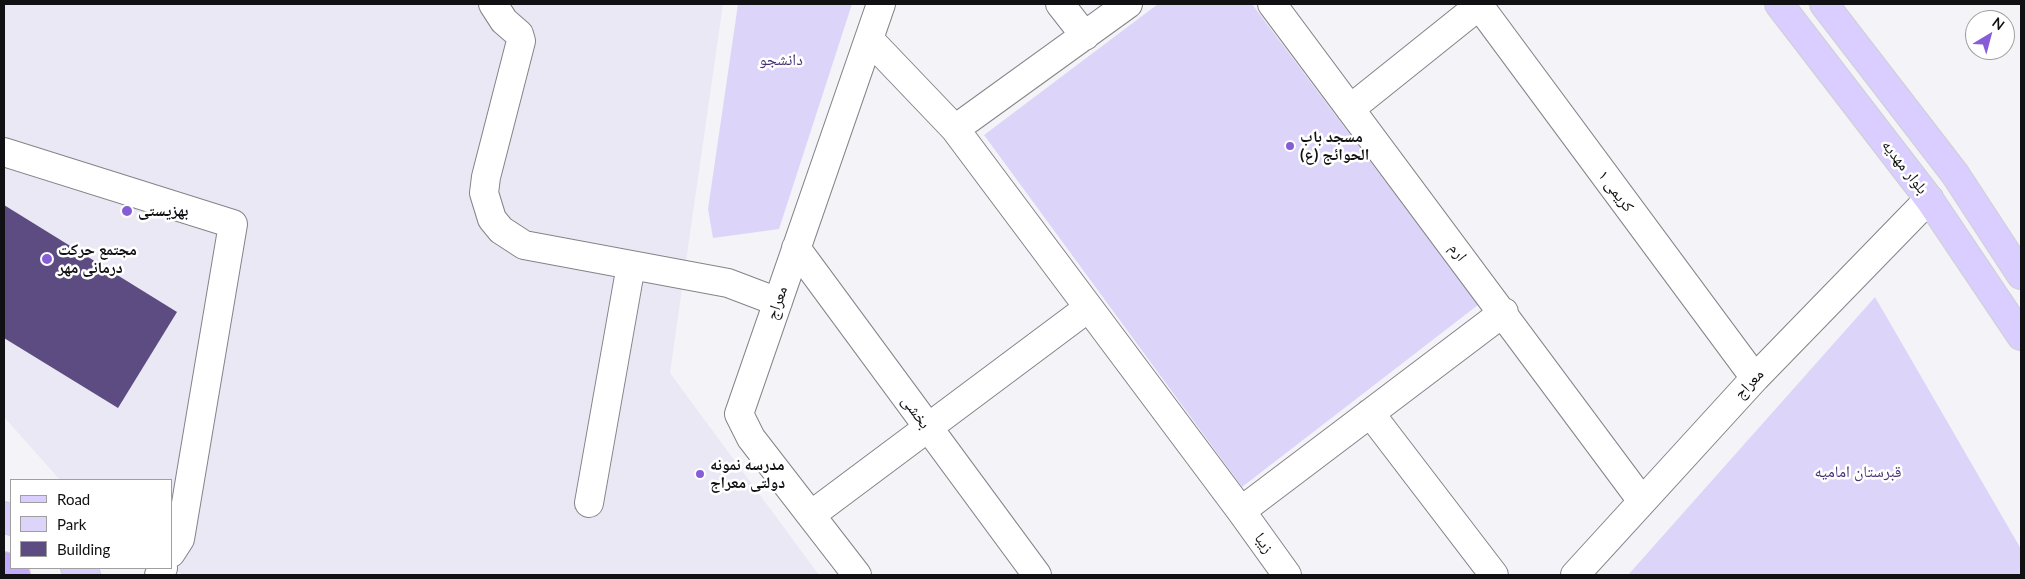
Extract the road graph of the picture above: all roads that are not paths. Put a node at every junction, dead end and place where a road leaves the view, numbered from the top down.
1 (493, 4) edge
2 (881, 4) edge
3 (1060, 4) edge
4 (1128, 4) edge
5 (1272, 4) edge
6 (1479, 4) edge
7 (1779, 4) edge
8 (1824, 4) edge
9 (1085, 36) junction
10 (869, 39) junction
11 (1350, 109) junction
12 (955, 129) junction
13 (4, 152) edge
14 (1955, 174) junction
15 (1929, 199) junction
16 (796, 248) junction
17 (631, 265) junction
18 (2021, 275) edge
19 (778, 302) junction
20 (1088, 308) junction
21 (1504, 312) junction
22 (2021, 336) edge
23 (1755, 378) junction
24 (1370, 413) junction
25 (928, 429) junction
26 (1642, 501) junction
27 (590, 503) dead end
28 (1241, 511) junction
29 (811, 515) junction
30 (172, 551) edge
31 (4, 566) edge
32 (16, 575) edge
33 (857, 575) edge
34 (1037, 575) edge
35 (1287, 575) edge
36 (1494, 575) edge
37 (1575, 575) edge

1 - 17 street
2 - 10 street, معراج
3 - 9 street
4 - 9 street
5 - 11 street, ارم
6 - 11 street
6 - 23 street, کریمی ۱
7 - 15 main road, بلوار مهدیه
8 - 14 main road
9 - 12 street
10 - 12 street, زیبا
10 - 16 street, معراج
11 - 21 street, ارم
12 - 20 street, زیبا
13 - 30 street
14 - 15 main road
14 - 18 main road
15 - 22 main road, بلوار مهدیه
15 - 23 street, معراج
16 - 19 street, معراج
16 - 25 street, بخشی
17 - 19 street
17 - 27 street
19 - 29 street, معراج
20 - 25 street
20 - 28 street, زیبا
21 - 24 street
21 - 26 street, ارم
23 - 26 street, معراج
24 - 28 street
24 - 36 street
25 - 29 street
25 - 34 street, بخشی
26 - 37 street, معراج
28 - 35 street, زیبا
29 - 33 street, معراج
31 - 32 highway

